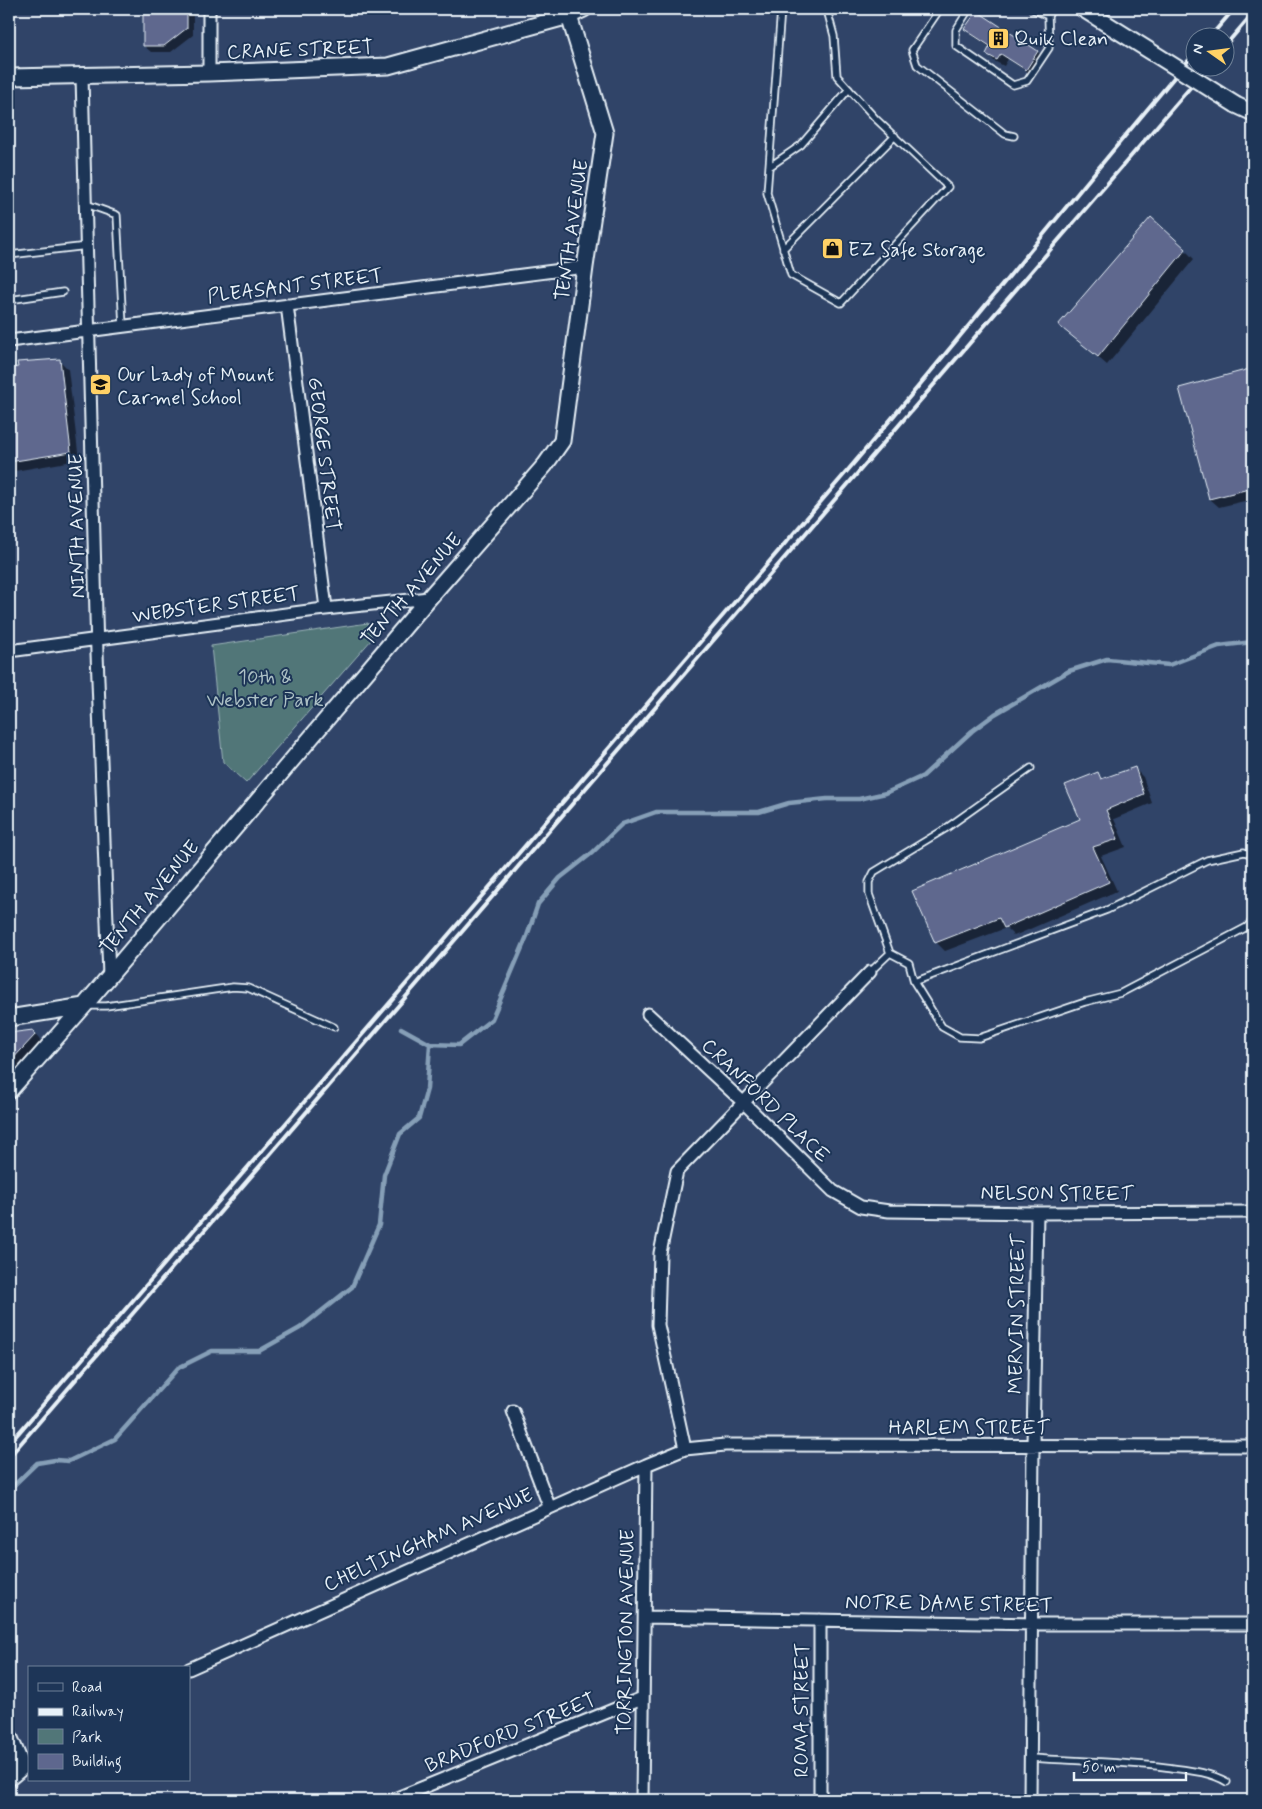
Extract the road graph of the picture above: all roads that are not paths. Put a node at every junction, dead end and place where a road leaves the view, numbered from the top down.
1 (209, 9) edge
2 (584, 9) edge
3 (781, 9) edge
4 (825, 9) edge
5 (940, 9) edge
6 (969, 9) edge
7 (1032, 9) edge
8 (1052, 9) edge
9 (1083, 9) edge
10 (569, 16) junction
11 (1048, 16) junction
12 (209, 73) junction
13 (82, 76) junction
14 (9, 77) edge
15 (849, 89) junction
16 (1253, 113) edge
17 (895, 136) junction
18 (1014, 136) dead end
19 (769, 167) junction
20 (86, 204) junction
21 (88, 246) junction
22 (783, 249) junction
23 (9, 255) edge
24 (585, 267) junction
25 (63, 292) dead end
26 (9, 300) edge
27 (286, 305) junction
28 (123, 326) junction
29 (90, 330) junction
30 (9, 341) edge
31 (429, 598) junction
32 (326, 608) junction
33 (97, 640) junction
34 (9, 652) edge
35 (1031, 768) dead end
36 (1253, 855) edge
37 (1253, 920) edge
38 (890, 953) junction
39 (870, 972) joint
40 (109, 976) junction
41 (914, 982) junction
42 (84, 1006) junction
43 (648, 1014) dead end
44 (9, 1018) edge
45 (334, 1027) dead end
46 (9, 1091) edge
47 (744, 1103) junction
48 (862, 1207) joint
49 (1253, 1212) edge
50 (1037, 1213) junction
51 (513, 1411) dead end
52 (1033, 1445) junction
53 (1253, 1446) edge
54 (685, 1449) junction
55 (646, 1465) junction
56 (549, 1506) junction
57 (645, 1617) junction
58 (820, 1620) junction
59 (1033, 1624) junction
60 (1253, 1624) edge
61 (190, 1669) edge
62 (642, 1698) junction
63 (9, 1736) edge
64 (1031, 1758) junction
65 (25, 1765) edge
66 (9, 1778) edge
67 (1227, 1782) dead end
68 (392, 1800) edge
69 (642, 1800) edge
70 (820, 1800) edge
71 (1030, 1800) edge

1 - 12 street
2 - 10 street, CRANE STREET
3 - 19 lane
4 - 15 lane
5 - 18 lane
6 - 11 lane
7 - 11 lane
8 - 11 lane
9 - 16 street, bridge
10 - 12 street, CRANE STREET
10 - 24 street, TENTH AVENUE
12 - 13 street, CRANE STREET
13 - 14 street, CRANE STREET
13 - 20 street, NINTH AVENUE
15 - 17 lane
15 - 19 lane
17 - 22 lane
17 - 22 lane
19 - 22 lane
20 - 21 street, NINTH AVENUE
20 - 28 lane
21 - 23 lane
21 - 29 street, NINTH AVENUE
24 - 27 street, PLEASANT STREET
24 - 31 street, TENTH AVENUE
25 - 26 lane
27 - 28 street, PLEASANT STREET
27 - 32 street, GEORGE STREET
28 - 29 street, PLEASANT STREET
29 - 30 street, PLEASANT STREET
29 - 33 street, NINTH AVENUE
31 - 32 street, WEBSTER STREET
31 - 40 street, TENTH AVENUE
32 - 33 street, WEBSTER STREET
33 - 34 street, WEBSTER STREET
33 - 40 street, NINTH AVENUE
35 - 38 lane
36 - 41 lane
37 - 41 lane
38 - 39 lane
38 - 41 lane
39 - 47 street
40 - 42 street, TENTH AVENUE
42 - 44 street
42 - 45 lane
42 - 46 street, TENTH AVENUE
43 - 47 street, CRANFORD PLACE
47 - 48 street, CRANFORD PLACE
47 - 54 street
48 - 50 street, NELSON STREET
49 - 50 street, NELSON STREET
50 - 52 street, MERVIN STREET
51 - 56 street
52 - 53 street, HARLEM STREET
52 - 54 street, HARLEM STREET
52 - 59 street, MERVIN STREET
54 - 55 street, CHELTINGHAM AVENUE
55 - 56 street, CHELTINGHAM AVENUE
55 - 57 street, TORRINGTON AVENUE
56 - 61 street, CHELTINGHAM AVENUE
57 - 58 street, NOTRE DAME STREET
57 - 62 street, TORRINGTON AVENUE
58 - 59 street, NOTRE DAME STREET
58 - 70 street, ROMA STREET
59 - 60 street, NOTRE DAME STREET
59 - 64 street, MERVIN STREET
62 - 68 street, BRADFORD STREET
62 - 69 street, TORRINGTON AVENUE
63 - 65 street
64 - 67 lane
64 - 71 street, MERVIN STREET
65 - 66 street

